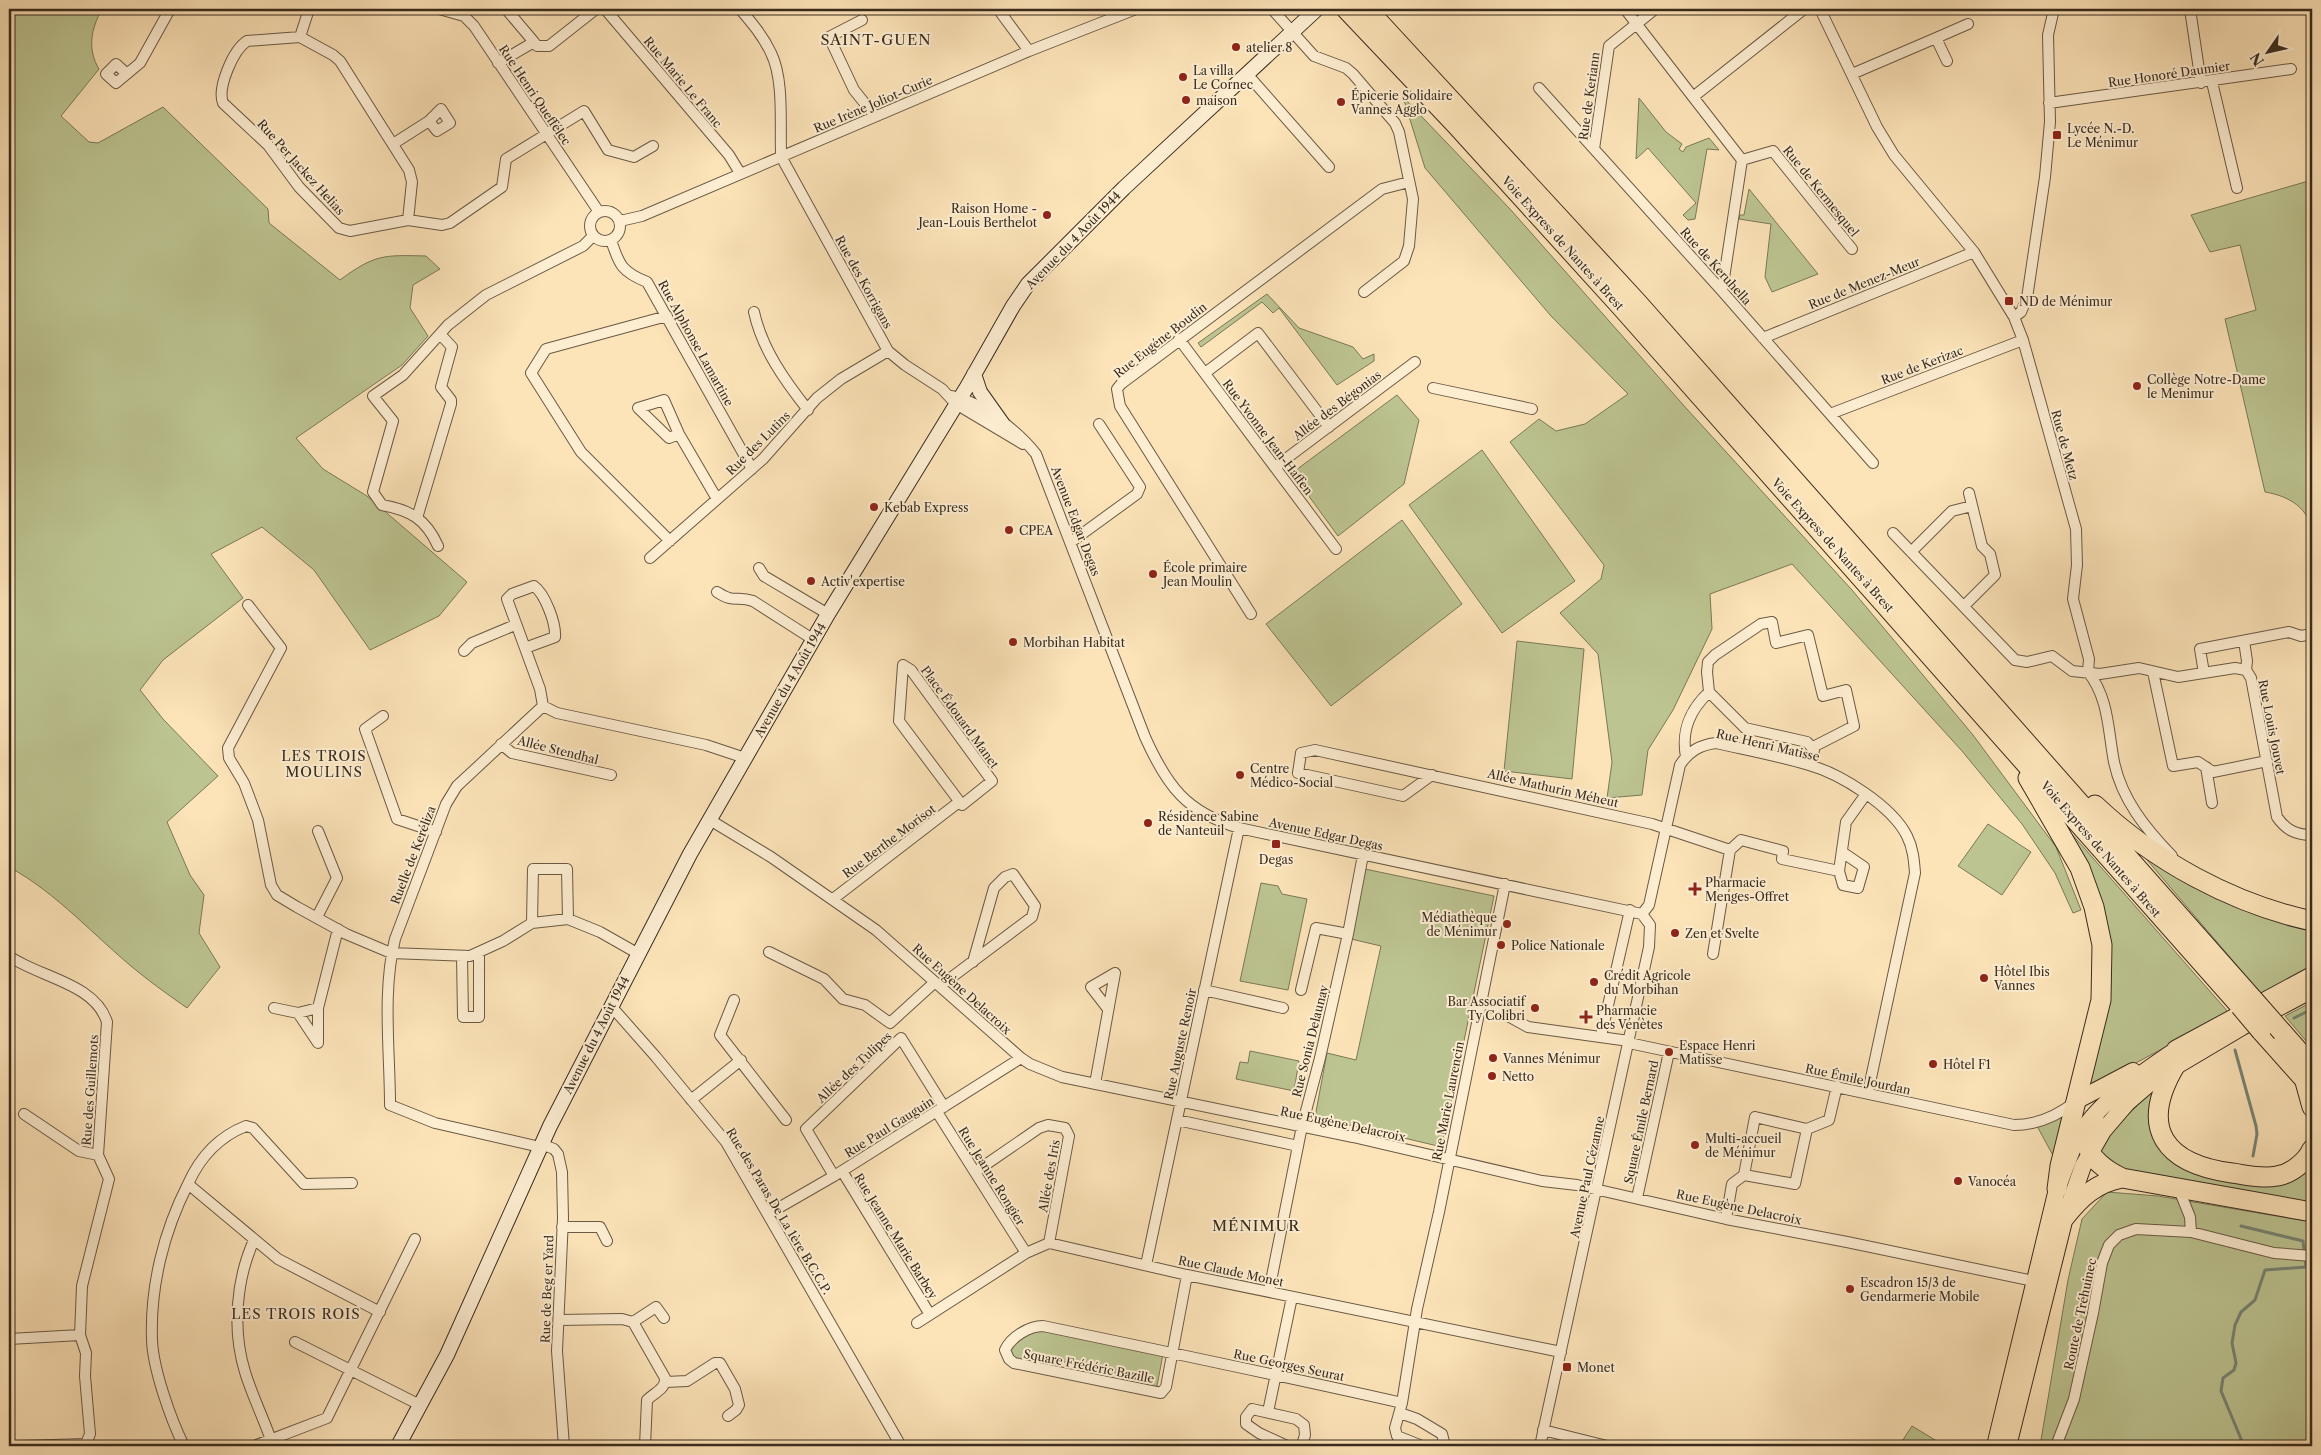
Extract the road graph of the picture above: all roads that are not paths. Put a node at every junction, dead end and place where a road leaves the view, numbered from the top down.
1 (170, 9) edge
2 (309, 9) edge
3 (439, 9) edge
4 (506, 9) edge
5 (596, 9) edge
6 (605, 9) edge
7 (740, 9) edge
8 (998, 9) edge
9 (1136, 9) edge
10 (1272, 9) edge
11 (1317, 9) edge
12 (1346, 9) edge
13 (1367, 9) edge
14 (1625, 9) edge
15 (1655, 9) edge
16 (1804, 9) edge
17 (1820, 9) edge
18 (2054, 9) edge
19 (2190, 9) edge
20 (862, 20) dead end
21 (1636, 24) junction
22 (1968, 24) dead end
23 (1292, 32) junction
24 (300, 37) junction
25 (1936, 38) junction
26 (534, 42) junction
27 (1029, 50) junction
28 (1946, 61) dead end
29 (498, 62) junction
30 (2291, 69) dead end
31 (127, 74) dead end
32 (1246, 74) junction
33 (1852, 74) junction
34 (2207, 82) junction
35 (1539, 88) dead end
36 (1693, 97) junction
37 (2049, 103) junction
38 (875, 116) junction
39 (429, 121) dead end
40 (546, 134) junction
41 (393, 144) junction
42 (653, 146) dead end
43 (1594, 149) junction
44 (782, 156) junction
45 (1742, 160) junction
46 (1329, 167) dead end
47 (740, 173) junction
48 (1409, 182) junction
49 (2238, 188) dead end
50 (599, 212) junction
51 (408, 220) junction
52 (620, 221) junction
53 (593, 236) junction
54 (611, 240) junction
55 (1852, 249) dead end
56 (1974, 252) junction
57 (1722, 291) junction
58 (1364, 292) dead end
59 (754, 312) dead end
60 (667, 316) junction
61 (2014, 317) junction
62 (440, 334) junction
63 (1763, 338) junction
64 (1179, 340) junction
65 (2023, 340) junction
66 (888, 351) junction
67 (1415, 362) dead end
68 (1205, 373) junction
69 (974, 374) junction
70 (1433, 388) dead end
71 (956, 399) junction
72 (1532, 409) dead end
73 (808, 410) junction
74 (1830, 414) junction
75 (1002, 423) junction
76 (1099, 424) dead end
77 (1329, 428) junction
78 (678, 434) dead end
79 (1030, 446) junction
80 (1873, 463) dead end
81 (1275, 467) junction
82 (752, 469) junction
83 (1969, 493) dead end
84 (717, 499) junction
85 (1972, 506) junction
86 (417, 518) junction
87 (1893, 533) dead end
88 (670, 541) junction
89 (1071, 542) junction
90 (438, 546) dead end
91 (1336, 549) dead end
92 (1911, 552) junction
93 (650, 558) dead end
94 (759, 568) dead end
95 (717, 592) dead end
96 (248, 605) dead end
97 (1964, 606) junction
98 (828, 614) junction
99 (1251, 614) dead end
100 (515, 625) junction
101 (2312, 634) edge
102 (814, 640) junction
103 (2244, 641) junction
104 (525, 648) junction
105 (464, 651) dead end
106 (2246, 670) junction
107 (2088, 672) junction
108 (2153, 672) junction
109 (2204, 673) junction
110 (1709, 692) junction
111 (543, 706) junction
112 (383, 716) dead end
113 (502, 744) junction
114 (1813, 747) junction
115 (2023, 750) junction
116 (1686, 757) junction
117 (745, 758) junction
118 (2266, 761) junction
119 (1811, 765) junction
120 (2206, 767) junction
121 (611, 775) dead end
122 (1432, 775) junction
123 (1866, 794) junction
124 (959, 802) junction
125 (2212, 803) dead end
126 (710, 820) junction
127 (1239, 828) junction
128 (1667, 830) junction
129 (318, 831) dead end
130 (436, 832) junction
131 (2312, 835) edge
132 (1730, 850) junction
133 (1842, 852) junction
134 (1363, 855) junction
135 (2182, 869) junction
136 (1838, 871) junction
137 (1504, 884) junction
138 (833, 899) junction
139 (1630, 910) junction
140 (1642, 914) junction
141 (317, 917) junction
142 (568, 919) junction
143 (2312, 921) edge
144 (532, 923) junction
145 (338, 929) junction
146 (1348, 934) junction
147 (479, 952) junction
148 (769, 952) dead end
149 (391, 954) junction
150 (637, 954) junction
151 (1713, 954) dead end
152 (9, 956) edge
153 (462, 956) junction
154 (973, 962) junction
155 (2312, 975) edge
156 (938, 984) junction
157 (1204, 990) junction
158 (1301, 990) dead end
159 (2312, 990) edge
160 (734, 1000) dead end
161 (1481, 1001) junction
162 (2246, 1003) junction
163 (611, 1006) junction
164 (274, 1008) dead end
165 (318, 1008) junction
166 (1283, 1008) dead end
167 (1108, 1009) dead end
168 (298, 1013) junction
169 (2285, 1035) junction
170 (1601, 1036) junction
171 (1629, 1042) junction
172 (2185, 1044) junction
173 (1669, 1052) junction
174 (2312, 1054) edge
175 (1021, 1058) junction
176 (741, 1060) junction
177 (2175, 1066) junction
178 (2309, 1078) edge
179 (1095, 1084) junction
180 (1837, 1086) junction
181 (1868, 1092) junction
182 (691, 1100) junction
183 (2078, 1100) junction
184 (1180, 1103) junction
185 (2312, 1106) edge
186 (940, 1109) junction
187 (24, 1114) dead end
188 (2094, 1118) junction
189 (786, 1120) dead end
190 (1177, 1120) junction
191 (1302, 1126) junction
192 (1807, 1129) junction
193 (540, 1146) junction
194 (1298, 1146) junction
195 (2312, 1149) edge
196 (2090, 1152) junction
197 (98, 1156) junction
198 (1449, 1161) junction
199 (975, 1172) junction
200 (838, 1173) junction
201 (1744, 1175) junction
202 (2122, 1178) junction
203 (352, 1183) dead end
204 (188, 1184) junction
205 (2178, 1187) junction
206 (2057, 1189) junction
207 (1598, 1190) junction
208 (1637, 1198) junction
209 (2312, 1212) edge
210 (768, 1214) junction
211 (2065, 1217) junction
212 (1726, 1219) junction
213 (562, 1227) junction
214 (2191, 1232) junction
215 (415, 1239) dead end
216 (254, 1240) junction
217 (607, 1241) dead end
218 (1049, 1243) junction
219 (1026, 1253) junction
220 (2312, 1256) edge
221 (1146, 1265) junction
222 (1186, 1275) junction
223 (2041, 1283) junction
224 (1269, 1291) junction
225 (1292, 1297) junction
226 (380, 1312) junction
227 (929, 1313) junction
228 (664, 1318) dead end
229 (559, 1320) junction
230 (633, 1322) junction
231 (1416, 1322) junction
232 (917, 1323) dead end
233 (80, 1335) junction
234 (9, 1339) edge
235 (295, 1342) dead end
236 (1561, 1352) junction
237 (1171, 1353) junction
238 (351, 1370) junction
239 (1276, 1374) junction
240 (666, 1382) junction
241 (420, 1405) junction
242 (1401, 1408) junction
243 (1268, 1412) junction
244 (728, 1416) dead end
245 (1543, 1430) junction
246 (271, 1440) junction
247 (86, 1445) edge
248 (19, 1446) edge
249 (184, 1446) edge
250 (254, 1446) edge
251 (398, 1446) edge
252 (564, 1446) edge
253 (645, 1446) edge
254 (901, 1446) edge
255 (1288, 1446) edge
256 (1299, 1446) edge
257 (1422, 1446) edge
258 (1442, 1446) edge
259 (1540, 1446) edge
260 (1607, 1446) edge
261 (1995, 1446) edge
262 (2008, 1446) edge
263 (2056, 1446) edge

1 - 31 street
2 - 24 street
3 - 29 street, Rue Henri Queffélec
4 - 26 street
5 - 26 street
6 - 47 street, Rue Marie Le Franc
7 - 44 street
8 - 27 street
9 - 27 street, Rue Irène Joliot-Curie
10 - 23 street
11 - 23 street, Avenue du 4 Août 1944
12 - 115 highway, Voie Express de Nantes à Brest
13 - 115 highway, Voie Express de Nantes à Brest
14 - 21 street
15 - 21 street, Rue de Keriann
16 - 36 street
17 - 33 street, Rue de Metz
18 - 37 street
19 - 34 street
20 - 38 street
21 - 36 street
21 - 43 street, Rue de Keriann
22 - 25 street
23 - 32 street, Avenue du 4 Août 1944
23 - 48 street
24 - 41 street
24 - 51 street, Rue Per Jackez Helias
25 - 28 street
25 - 33 street
26 - 29 street
27 - 38 street, Rue Irène Joliot-Curie
29 - 40 street, Rue Henri Queffélec
30 - 34 street, Rue Honoré Daumier
32 - 46 street
32 - 69 street, Avenue du 4 Août 1944
33 - 56 street, Rue de Metz
34 - 37 street, Rue Honoré Daumier
34 - 49 street
35 - 43 street, Rue de Keruhella
36 - 45 street
37 - 61 street
38 - 44 street, Rue Irène Joliot-Curie
39 - 41 street
40 - 42 street
40 - 50 street, Rue Henri Queffélec
40 - 51 street
41 - 51 street
43 - 57 street, Rue de Keruhella
44 - 47 street, Rue Irène Joliot-Curie
44 - 66 street, Rue des Korrigans
45 - 55 street, Rue de Kermesquel
45 - 57 street
47 - 52 street, Rue Irène Joliot-Curie
48 - 58 street
48 - 64 street, Rue Eugéne Boudin
50 - 52 street
50 - 53 street
52 - 54 street
53 - 54 street
53 - 62 street
54 - 60 street, Rue Alphonse Lamartine
56 - 61 street, Rue de Metz
56 - 63 street, Rue de Menez-Meur
57 - 63 street, Rue de Keruhella
59 - 73 street
60 - 82 street, Rue Alphonse Lamartine
60 - 88 street
61 - 65 street, Rue de Metz
62 - 86 street
62 - 86 street
63 - 74 street, Rue de Keruhella
64 - 68 street, Rue Yvonne Jean-Haffen
64 - 99 street, Rue Eugéne Boudin
65 - 74 street, Rue de Kerizac
65 - 107 street, Rue de Metz
66 - 71 street, Rue des Korrigans
66 - 73 street, Rue des Lutins
67 - 77 street, Allée des Bégonias
68 - 77 street
68 - 81 street, Rue Yvonne Jean-Haffen
69 - 71 street, Avenue du 4 Août 1944
69 - 75 street
70 - 72 street
71 - 75 street, Avenue Edgar Degas
71 - 79 street
71 - 98 street, Avenue du 4 Août 1944
73 - 82 street, Rue des Lutins
74 - 80 street, Rue de Keruhella
75 - 79 street, Avenue Edgar Degas
76 - 89 street
77 - 81 street, Allée des Bégonias
78 - 84 street
79 - 89 street, Avenue Edgar Degas
81 - 91 street, Rue Yvonne Jean-Haffen
82 - 84 street, Rue des Lutins
83 - 85 street
84 - 88 street, Rue des Lutins
85 - 92 street
85 - 97 street
86 - 90 street
87 - 92 street
88 - 93 street, Rue des Lutins
89 - 127 street, Avenue Edgar Degas
92 - 97 street
94 - 98 street
95 - 102 street
96 - 141 street
97 - 107 street, Rue Louis Jouvet
98 - 102 street, Avenue du 4 Août 1944
100 - 104 street
100 - 104 street
100 - 105 street
101 - 103 street
102 - 117 street, Avenue du 4 Août 1944
103 - 106 street
103 - 109 street
104 - 111 street
106 - 109 street, Rue Louis Jouvet
106 - 118 street, Rue Louis Jouvet
107 - 108 street, Rue Louis Jouvet
107 - 135 street, Rue de Metz
108 - 109 street, Rue Louis Jouvet
108 - 120 street
110 - 114 street
110 - 114 street
110 - 116 street
111 - 113 street, Ruelle de Keréliza
111 - 117 street
112 - 130 street
113 - 121 street, Allée Stendhal
113 - 130 street, Ruelle de Keréliza
114 - 119 street
115 - 135 highway
115 - 162 highway, Voie Express de Nantes à Brest
115 - 183 highway
116 - 119 street, Rue Henri Matisse
116 - 128 street
117 - 126 street, Avenue du 4 Août 1944
118 - 120 street
118 - 131 street, Rue Louis Jouvet
119 - 123 street, Rue Henri Matisse
120 - 125 street
122 - 122 street, Allée Mathurin Méheut
122 - 128 street, Allée Mathurin Méheut
123 - 133 street
123 - 181 street, Rue Henri Matisse
124 - 124 street, Place Édouard Manet
124 - 138 street, Rue Berthe Morisot
126 - 138 street, Rue Eugène Delacroix
126 - 150 street, Avenue du 4 Août 1944
127 - 134 street, Avenue Edgar Degas
127 - 157 street, Rue Auguste Renoir
128 - 132 street, Allée Mathurin Méheut
128 - 140 street
129 - 141 street
130 - 149 street, Ruelle de Keréliza
132 - 136 street
132 - 151 street
133 - 136 street
133 - 136 street
134 - 137 street, Avenue Edgar Degas
134 - 146 street, Rue Sonia Delaunay
135 - 143 highway
137 - 139 street, Avenue Edgar Degas
137 - 161 street, Rue Marie Laurencin
138 - 156 street, Rue Eugène Delacroix
139 - 140 street, Avenue Edgar Degas
139 - 170 street
140 - 171 street, Avenue Paul Cézanne
141 - 145 street
142 - 144 street
142 - 144 street
142 - 150 street
144 - 147 street
145 - 149 street
145 - 165 street
146 - 158 street
146 - 191 street, Rue Sonia Delaunay
147 - 153 street
147 - 153 street
148 - 156 street
149 - 153 street
149 - 193 street, Ruelle de Keréliza
150 - 163 street, Avenue du 4 Août 1944
152 - 197 street, Rue des Guillemots
154 - 154 street
154 - 156 street
155 - 172 main road
156 - 175 street, Rue Eugène Delacroix
157 - 166 street
157 - 184 street, Rue Auguste Renoir
159 - 177 main road
160 - 176 street
161 - 170 street, Rue Émile Jourdan
161 - 198 street, Rue Marie Laurencin
162 - 169 highway, Voie Express de Nantes à Brest, bridge
162 - 178 highway, Voie Express de Nantes à Brest, bridge
163 - 182 street, Rue des Paras De La 1ère B.C.C.P.
163 - 193 street, Avenue du 4 Août 1944
164 - 168 street
165 - 168 street
165 - 168 street
167 - 179 street
169 - 174 highway
169 - 178 highway, Voie Express de Nantes à Brest
170 - 171 street, Rue Émile Jourdan
171 - 173 street, Rue Émile Jourdan
171 - 207 street, Avenue Paul Cézanne
172 - 183 main road
172 - 188 main road
173 - 180 street, Rue Émile Jourdan
173 - 208 street, Square Émile Bernard
175 - 179 street, Rue Eugène Delacroix
175 - 186 street, Rue Paul Gauguin
176 - 182 street
176 - 189 street
177 - 195 highway
177 - 196 main road
178 - 185 highway
179 - 184 street, Rue Eugène Delacroix
180 - 181 street, Rue Émile Jourdan
180 - 192 street
181 - 183 street, Rue Émile Jourdan
182 - 210 street, Rue des Paras De La 1ère B.C.C.P.
183 - 206 highway
184 - 190 street, Rue Auguste Renoir
184 - 191 street, Rue Eugène Delacroix
186 - 199 street, Rue Jeanne Rongier
186 - 200 street, Rue Paul Gauguin
186 - 200 street, Allée des Tulipes
187 - 197 street
188 - 196 highway
188 - 206 main road
190 - 194 street
190 - 221 street, Rue Auguste Renoir
191 - 194 street, Rue Sonia Delaunay
191 - 198 street, Rue Eugène Delacroix
192 - 201 street
192 - 201 street
193 - 213 street, Rue de Beg er Yard
193 - 241 street, Avenue du 4 Août 1944
194 - 224 street, Rue Sonia Delaunay
196 - 202 highway
196 - 211 main road
197 - 233 street, Rue des Guillemots
198 - 207 street, Rue Eugène Delacroix
198 - 231 street, Rue Marie Laurencin
199 - 218 street, Allée des Iris
199 - 219 street, Rue Jeanne Rongier
200 - 210 street, Rue Paul Gauguin
200 - 227 street, Rue Jeanne Marie Barbey
201 - 212 street
202 - 205 highway
202 - 211 highway
203 - 204 street
204 - 216 street
204 - 249 street
205 - 209 highway
205 - 214 street
206 - 223 main road
207 - 208 street, Rue Eugène Delacroix
207 - 236 street, Avenue Paul Cézanne
208 - 212 street, Rue Eugène Delacroix
210 - 254 street, Rue des Paras De La 1ère B.C.C.P.
211 - 223 main road
212 - 223 street, Rue Eugène Delacroix
213 - 217 street
213 - 229 street, Rue de Beg er Yard
214 - 220 street, Route de Tréhuinec
214 - 263 street, Route de Tréhuinec
215 - 226 street
216 - 226 street
216 - 246 street
218 - 219 street
218 - 221 street, Rue Claude Monet
219 - 227 street
221 - 222 street, Rue Claude Monet
222 - 224 street, Rue Claude Monet
222 - 237 street
223 - 261 main road
223 - 262 main road
224 - 225 street, Rue Claude Monet
225 - 231 street, Rue Claude Monet
225 - 239 street
226 - 238 street
227 - 232 street
228 - 230 street
229 - 230 street
229 - 252 street, Rue de Beg er Yard
230 - 240 street
231 - 236 street, Rue Claude Monet
231 - 242 street, Rue Marie Laurencin
233 - 234 street
233 - 247 street, Rue des Guillemots
235 - 238 street
236 - 245 street, Avenue Paul Cézanne
237 - 237 street, Square Frédéric Bazille
237 - 239 street, Rue Georges Seurat
238 - 241 street
238 - 246 street
239 - 242 street, Rue Georges Seurat
239 - 243 street
240 - 244 street
240 - 253 street
241 - 251 street, Avenue du 4 Août 1944
242 - 257 street, Rue Marie Laurencin
242 - 258 street, Rue Georges Seurat
243 - 255 street
243 - 256 street
245 - 259 street, Avenue Paul Cézanne
245 - 260 street
246 - 250 street
247 - 248 street

